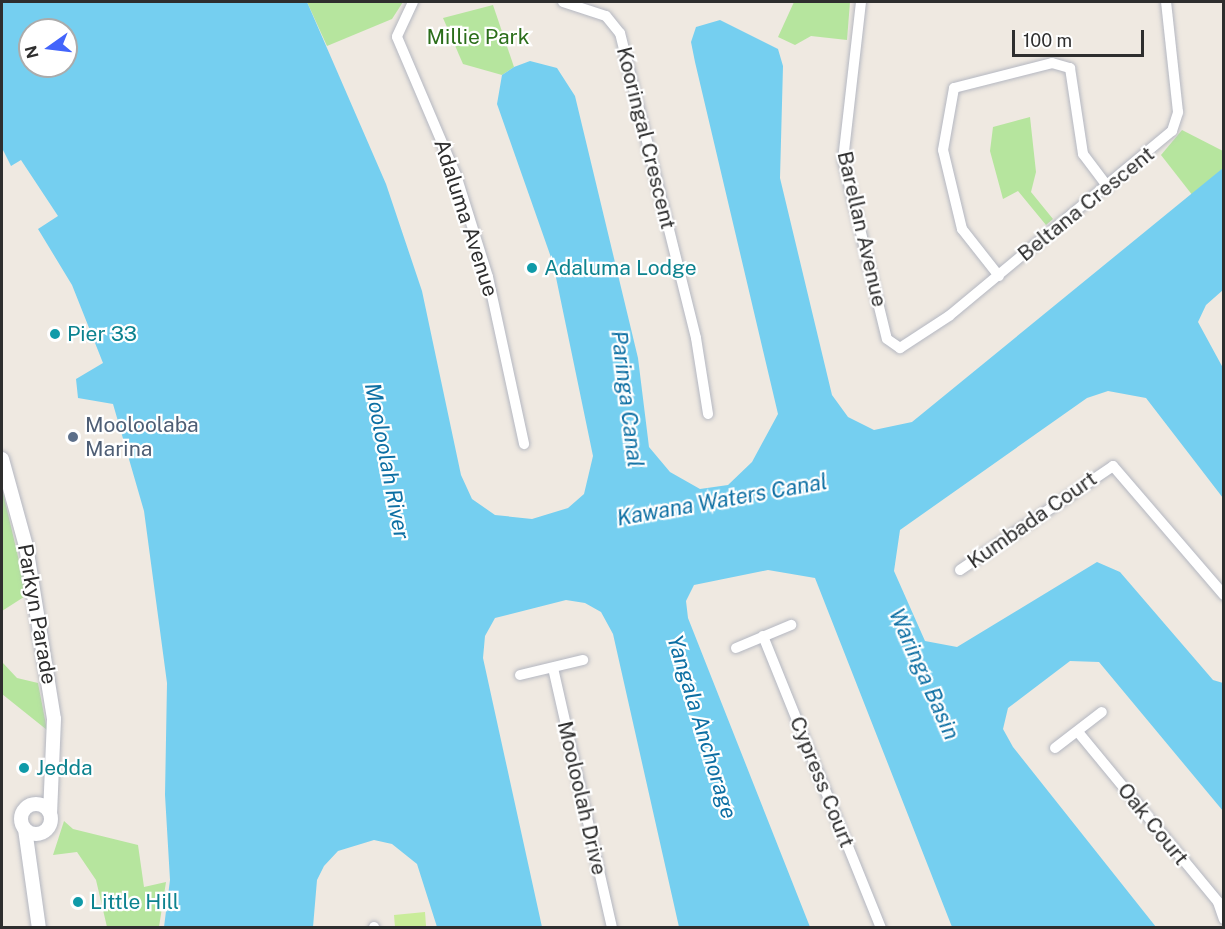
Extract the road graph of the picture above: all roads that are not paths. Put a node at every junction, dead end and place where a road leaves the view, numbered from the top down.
1 (413, 2) edge
2 (563, 2) edge
3 (861, 2) edge
4 (1167, 2) edge
5 (1108, 187) junction
6 (999, 276) junction
7 (891, 347) joint
8 (708, 414) dead end
9 (524, 444) dead end
10 (2, 459) edge
11 (960, 570) dead end
12 (1224, 595) edge
13 (791, 625) dead end
14 (763, 636) junction
15 (736, 648) dead end
16 (583, 660) dead end
17 (553, 668) junction
18 (520, 675) dead end
19 (1102, 712) dead end
20 (1078, 732) junction
21 (1054, 748) dead end
22 (54, 771) junction
23 (35, 804) junction
24 (50, 813) junction
25 (25, 829) junction
26 (46, 831) junction
27 (38, 890) junction
28 (1224, 920) edge
29 (39, 927) edge
30 (612, 927) edge
31 (881, 927) edge

1 - 9 street, Adaluma Avenue
2 - 8 street, Kooringal Crescent
3 - 7 street, Barellan Avenue
4 - 5 street, Beltana Crescent
5 - 6 street, Beltana Crescent
5 - 6 street
6 - 7 street, Beltana Crescent
10 - 22 street, Parkyn Parade
11 - 12 street, Kumbada Court
13 - 14 street
14 - 15 street
14 - 31 street, Cypress Court
16 - 17 street
17 - 18 street
17 - 30 street, Mooloolah Drive
19 - 20 street
20 - 21 street
20 - 28 street, Oak Court
22 - 23 street, Parkyn Parade
22 - 24 street, Parkyn Parade
23 - 24 street
23 - 25 street
24 - 26 street
25 - 26 street
25 - 27 street
26 - 27 street
27 - 29 street

